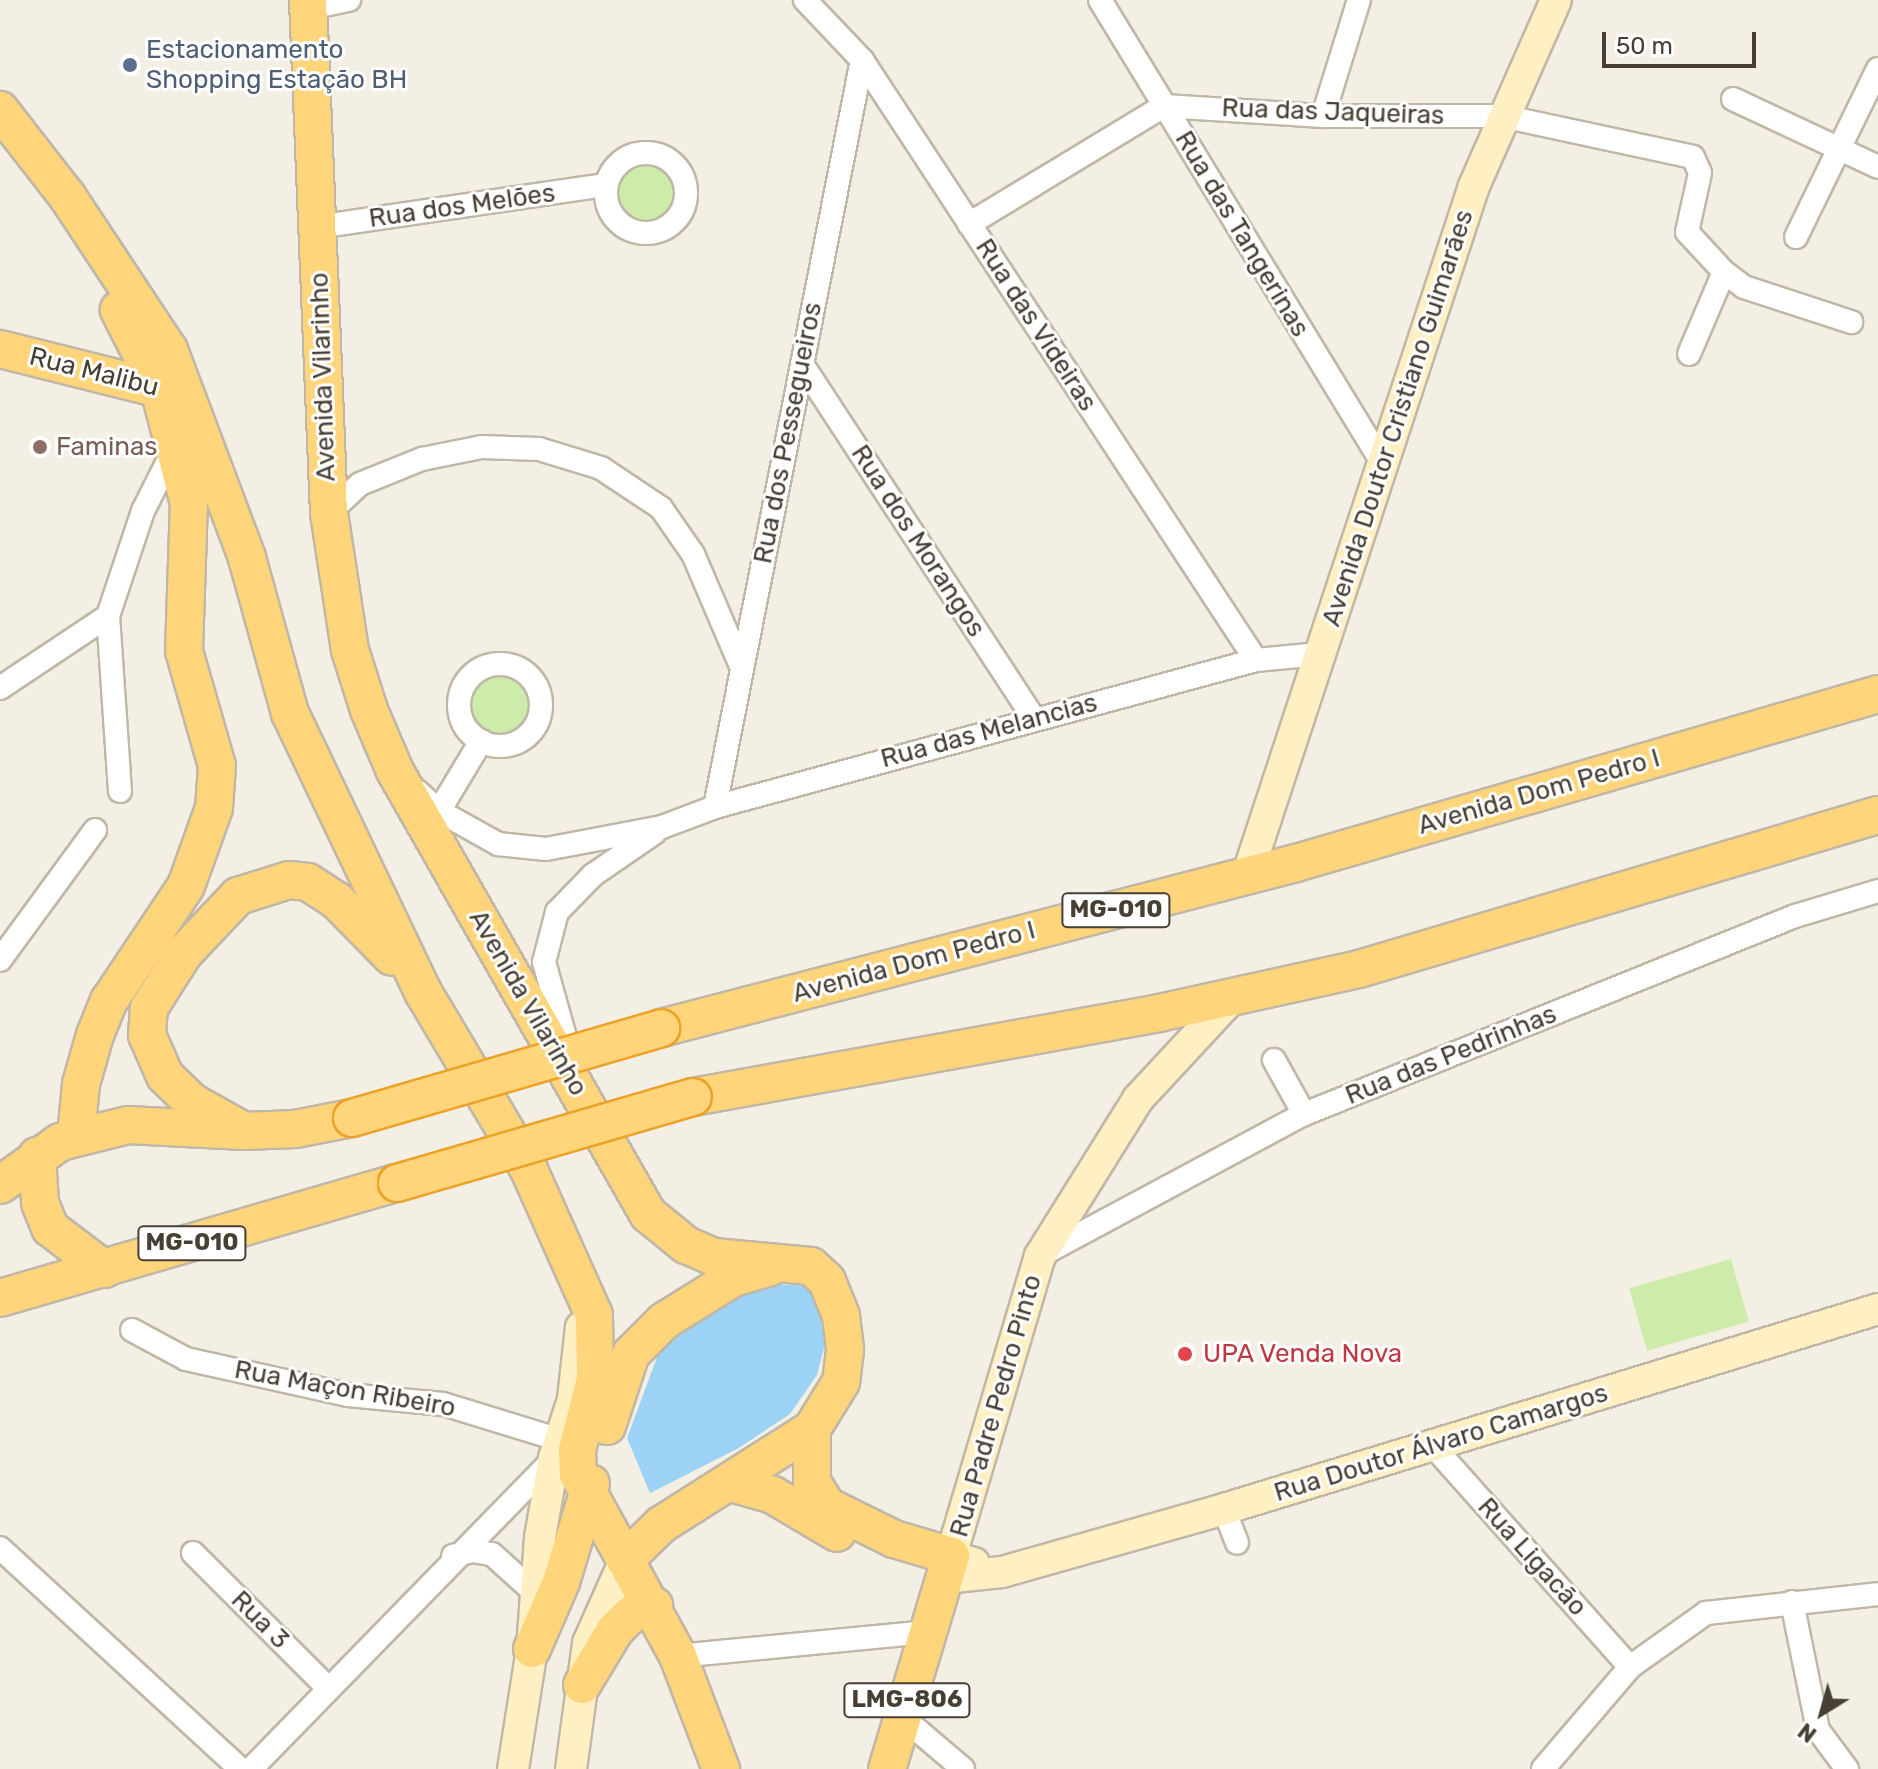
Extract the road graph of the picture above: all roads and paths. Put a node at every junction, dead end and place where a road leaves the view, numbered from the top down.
1 (349, 0) edge
2 (805, 0) edge
3 (1100, 0) edge
4 (1359, 0) edge
5 (1556, 0) edge
6 (309, 4) edge
7 (862, 60) junction
8 (1878, 69) edge
9 (1733, 99) dead end
10 (1164, 106) junction
11 (0, 110) edge
12 (1323, 116) junction
13 (1502, 116) junction
14 (1839, 149) junction
15 (1878, 167) edge
16 (606, 185) dead end
17 (969, 224) junction
18 (317, 227) junction
19 (1796, 237) dead end
20 (1724, 272) junction
21 (1851, 322) dead end
22 (0, 349) edge
23 (1689, 354) dead end
24 (802, 364) junction
25 (174, 392) junction
26 (175, 446) junction
27 (1385, 467) junction
28 (327, 469) junction
29 (360, 484) junction
30 (329, 513) junction
31 (108, 616) junction
32 (1320, 654) junction
33 (1256, 660) junction
34 (742, 667) junction
35 (0, 688) edge
36 (1878, 694) edge
37 (1034, 718) junction
38 (481, 741) dead end
39 (395, 771) junction
40 (120, 791) dead end
41 (715, 807) junction
42 (439, 811) junction
43 (1878, 815) edge
44 (662, 827) junction
45 (95, 830) dead end
46 (1257, 842) junction
47 (1285, 866) junction
48 (1247, 876) junction
49 (1878, 891) edge
50 (0, 960) edge
51 (423, 992) junction
52 (1231, 999) junction
53 (1159, 1013) junction
54 (1274, 1060) dead end
55 (1163, 1072) junction
56 (581, 1094) junction
57 (1304, 1114) junction
58 (244, 1131) junction
59 (76, 1136) junction
60 (37, 1156) junction
61 (0, 1185) edge
62 (1040, 1256) junction
63 (794, 1262) junction
64 (104, 1269) junction
65 (55, 1284) junction
66 (581, 1285) junction
67 (0, 1298) edge
68 (1878, 1309) edge
69 (0, 1316) edge
70 (132, 1330) dead end
71 (812, 1429) junction
72 (1433, 1446) junction
73 (557, 1449) junction
74 (731, 1483) junction
75 (587, 1498) junction
76 (1224, 1509) junction
77 (1237, 1543) dead end
78 (0, 1548) edge
79 (193, 1553) dead end
80 (453, 1556) junction
81 (625, 1560) junction
82 (948, 1567) junction
83 (535, 1593) junction
84 (1878, 1594) edge
85 (1792, 1602) junction
86 (654, 1606) junction
87 (928, 1632) junction
88 (532, 1649) junction
89 (678, 1656) junction
90 (1630, 1667) junction
91 (582, 1685) junction
92 (327, 1687) junction
93 (902, 1717) junction
94 (240, 1769) edge
95 (251, 1769) edge
96 (513, 1769) edge
97 (571, 1769) edge
98 (721, 1769) edge
99 (887, 1769) edge
100 (963, 1769) edge
101 (1543, 1769) edge
102 (1847, 1769) edge

1 - 6 street
2 - 7 street, Rua das Videiras
3 - 10 street, Rua das Tangerinas
4 - 12 street
5 - 13 main road, Avenida Doutor Cristiano Guimarães
6 - 18 highway, Avenida Vilarinho
7 - 17 street, Rua das Videiras
7 - 24 street, Rua dos Pessegueiros
8 - 14 street
9 - 14 street
10 - 12 street, Rua das Jaqueiras
10 - 17 street
10 - 27 street, Rua das Tangerinas
11 - 25 highway
12 - 13 street, Rua das Jaqueiras
13 - 20 street, Rua das Jaqueiras
13 - 27 main road, Avenida Doutor Cristiano Guimarães
14 - 15 street
14 - 19 street
16 - 18 street, Rua dos Melões
17 - 33 street, Rua das Videiras
18 - 28 highway, Avenida Vilarinho
20 - 21 street
20 - 23 street
22 - 25 highway, Rua Malibu
24 - 34 street, Rua dos Pessegueiros
24 - 37 street, Rua dos Morangos
25 - 26 highway
25 - 51 highway
26 - 31 street
26 - 59 highway
27 - 32 main road, Avenida Doutor Cristiano Guimarães
28 - 29 street
28 - 30 highway, Avenida Vilarinho
29 - 30 street
29 - 34 street
30 - 39 highway, Avenida Vilarinho
31 - 35 street
31 - 40 street
32 - 33 street, Rua das Melancias
32 - 46 main road, Avenida Doutor Cristiano Guimarães
33 - 37 street, Rua das Melancias
34 - 41 street, Rua dos Pessegueiros
36 - 47 highway, Avenida Dom Pedro I / MG-010
37 - 41 street, Rua das Melancias
38 - 42 street
39 - 42 street, Rua das Melancias
39 - 56 highway, Avenida Vilarinho
41 - 44 street, Rua das Melancias
42 - 44 street, Rua das Melancias
43 - 52 highway, MG-010
44 - 56 street, Rua das Melancias
45 - 50 street
46 - 47 main road
46 - 48 main road, Avenida Doutor Cristiano Guimarães
47 - 48 highway, Avenida Dom Pedro I / MG-010
48 - 58 highway, Avenida Dom Pedro I / MG-010, bridge
49 - 57 street, Rua das Pedrinhas
51 - 58 highway
51 - 66 highway
52 - 53 highway, MG-010
52 - 55 main road, Rua Padre Pedro Pinto / LMG-806
53 - 55 main road, Rua Padre Pedro Pinto / LMG-806
53 - 64 highway, MG-010, bridge
54 - 57 street
55 - 62 main road, Rua Padre Pedro Pinto / LMG-806
56 - 63 highway, Avenida Vilarinho
57 - 62 street, Rua das Pedrinhas
58 - 59 highway, Avenida Dom Pedro I / MG-010
59 - 60 highway, Avenida Dom Pedro I / MG-010
60 - 61 highway, Avenida Dom Pedro I / MG-010
60 - 64 highway
62 - 82 main road, Rua Padre Pedro Pinto / LMG-806
63 - 71 highway, Avenida Vilarinho
63 - 75 highway
64 - 65 highway, MG-010
65 - 67 highway, MG-010
65 - 69 street
66 - 73 main road
66 - 75 highway
68 - 72 main road, Rua Doutor Álvaro Camargos
70 - 73 street, Rua Maçon Ribeiro
71 - 74 highway, Avenida Vilarinho
71 - 82 highway, Rua Doutor Álvaro Camargos
72 - 76 main road, Rua Doutor Álvaro Camargos
72 - 90 street, Rua Ligacão
73 - 80 street
73 - 83 main road
74 - 81 highway, Avenida Vilarinho
74 - 82 highway, Rua Doutor Álvaro Camargos
75 - 81 highway
75 - 88 highway
76 - 77 street
76 - 82 main road, Rua Doutor Álvaro Camargos
78 - 94 street
79 - 92 street, Rua 3
80 - 83 street
80 - 92 street
81 - 86 highway
81 - 91 main road, Avenida Vilarinho
82 - 87 highway, Rua Padre Pedro Pinto / LMG-806
83 - 88 main road
84 - 85 street
85 - 90 street
85 - 102 street
86 - 89 highway
86 - 91 highway
87 - 89 street
87 - 93 highway, Rua Padre Pedro Pinto / LMG-806
88 - 96 main road
89 - 98 highway
90 - 101 street
91 - 97 main road, Avenida Vilarinho
92 - 95 street
93 - 99 highway, Rua Padre Pedro Pinto / LMG-806
93 - 100 street

